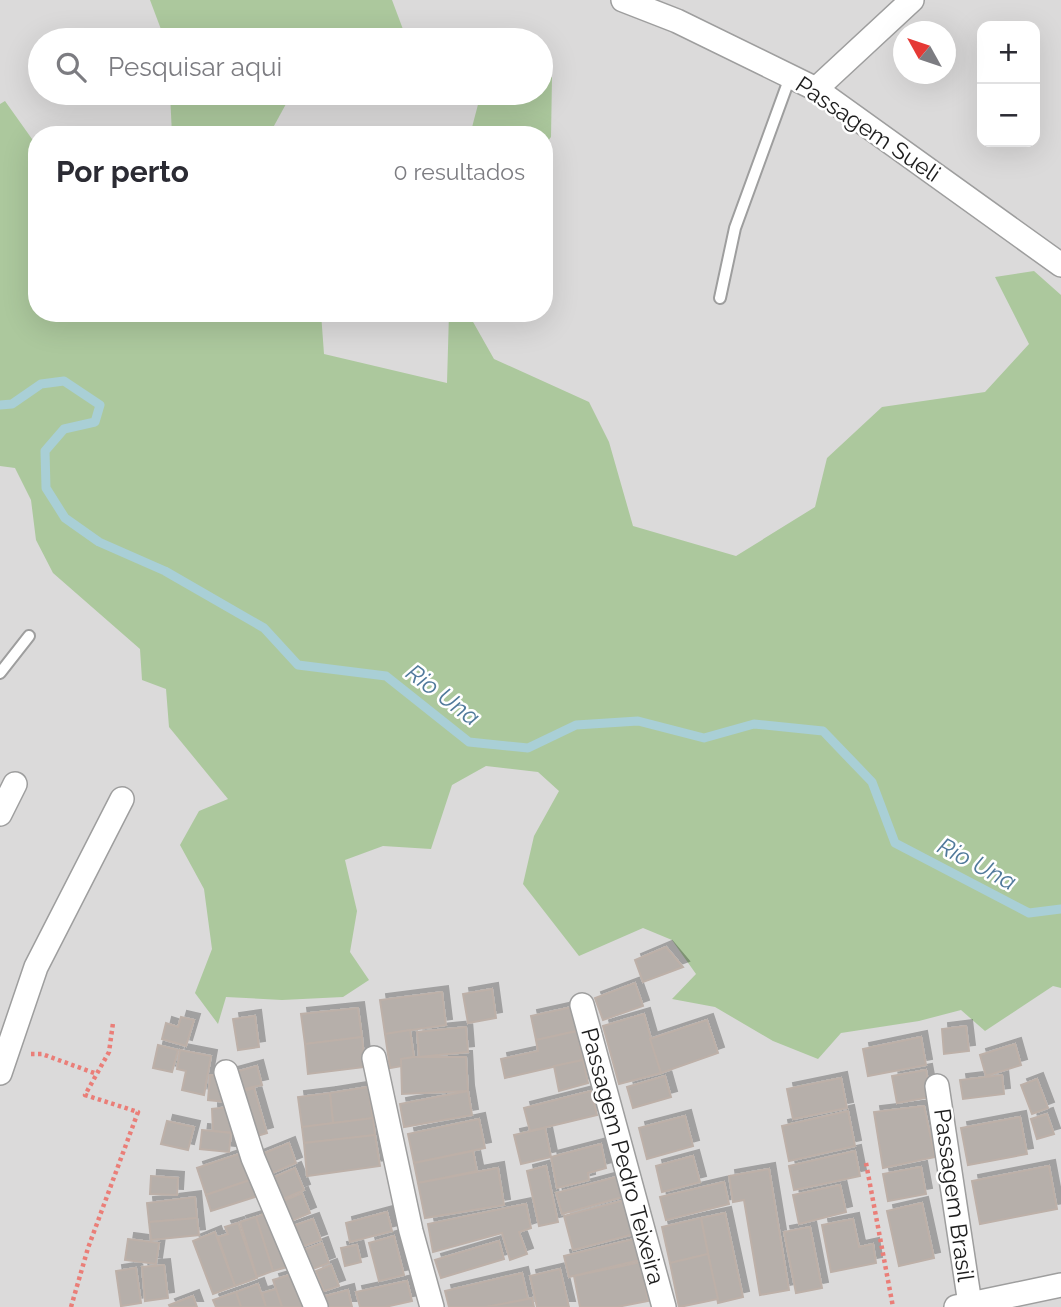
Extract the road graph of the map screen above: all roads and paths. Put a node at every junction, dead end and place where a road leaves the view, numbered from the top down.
1 (623, 0) edge
2 (912, 0) edge
3 (790, 77) junction
4 (816, 89) junction
5 (1061, 265) edge
6 (720, 298) dead end
7 (29, 636) dead end
8 (0, 673) edge
9 (15, 784) dead end
10 (122, 799) dead end
11 (0, 814) edge
12 (582, 1005) dead end
13 (113, 1023) dead end
14 (374, 1058) dead end
15 (3, 1065) edge
16 (226, 1072) dead end
17 (97, 1074) junction
18 (937, 1086) dead end
19 (866, 1163) dead end
20 (1061, 1285) edge
21 (963, 1306) edge
22 (71, 1307) edge
23 (316, 1307) edge
24 (432, 1307) edge
25 (664, 1307) edge
26 (892, 1307) edge

1 - 3 street, Passagem Sueli
2 - 4 street
3 - 4 street, Passagem Sueli
3 - 6 lane
4 - 5 street, Passagem Sueli
7 - 8 lane
9 - 11 street
10 - 15 street
12 - 25 street, Passagem Pedro Teixeira
13 - 17 path
14 - 24 street
15 - 17 path
16 - 23 street
17 - 22 path
18 - 21 street, Passagem Brasil
19 - 26 path
20 - 21 street

